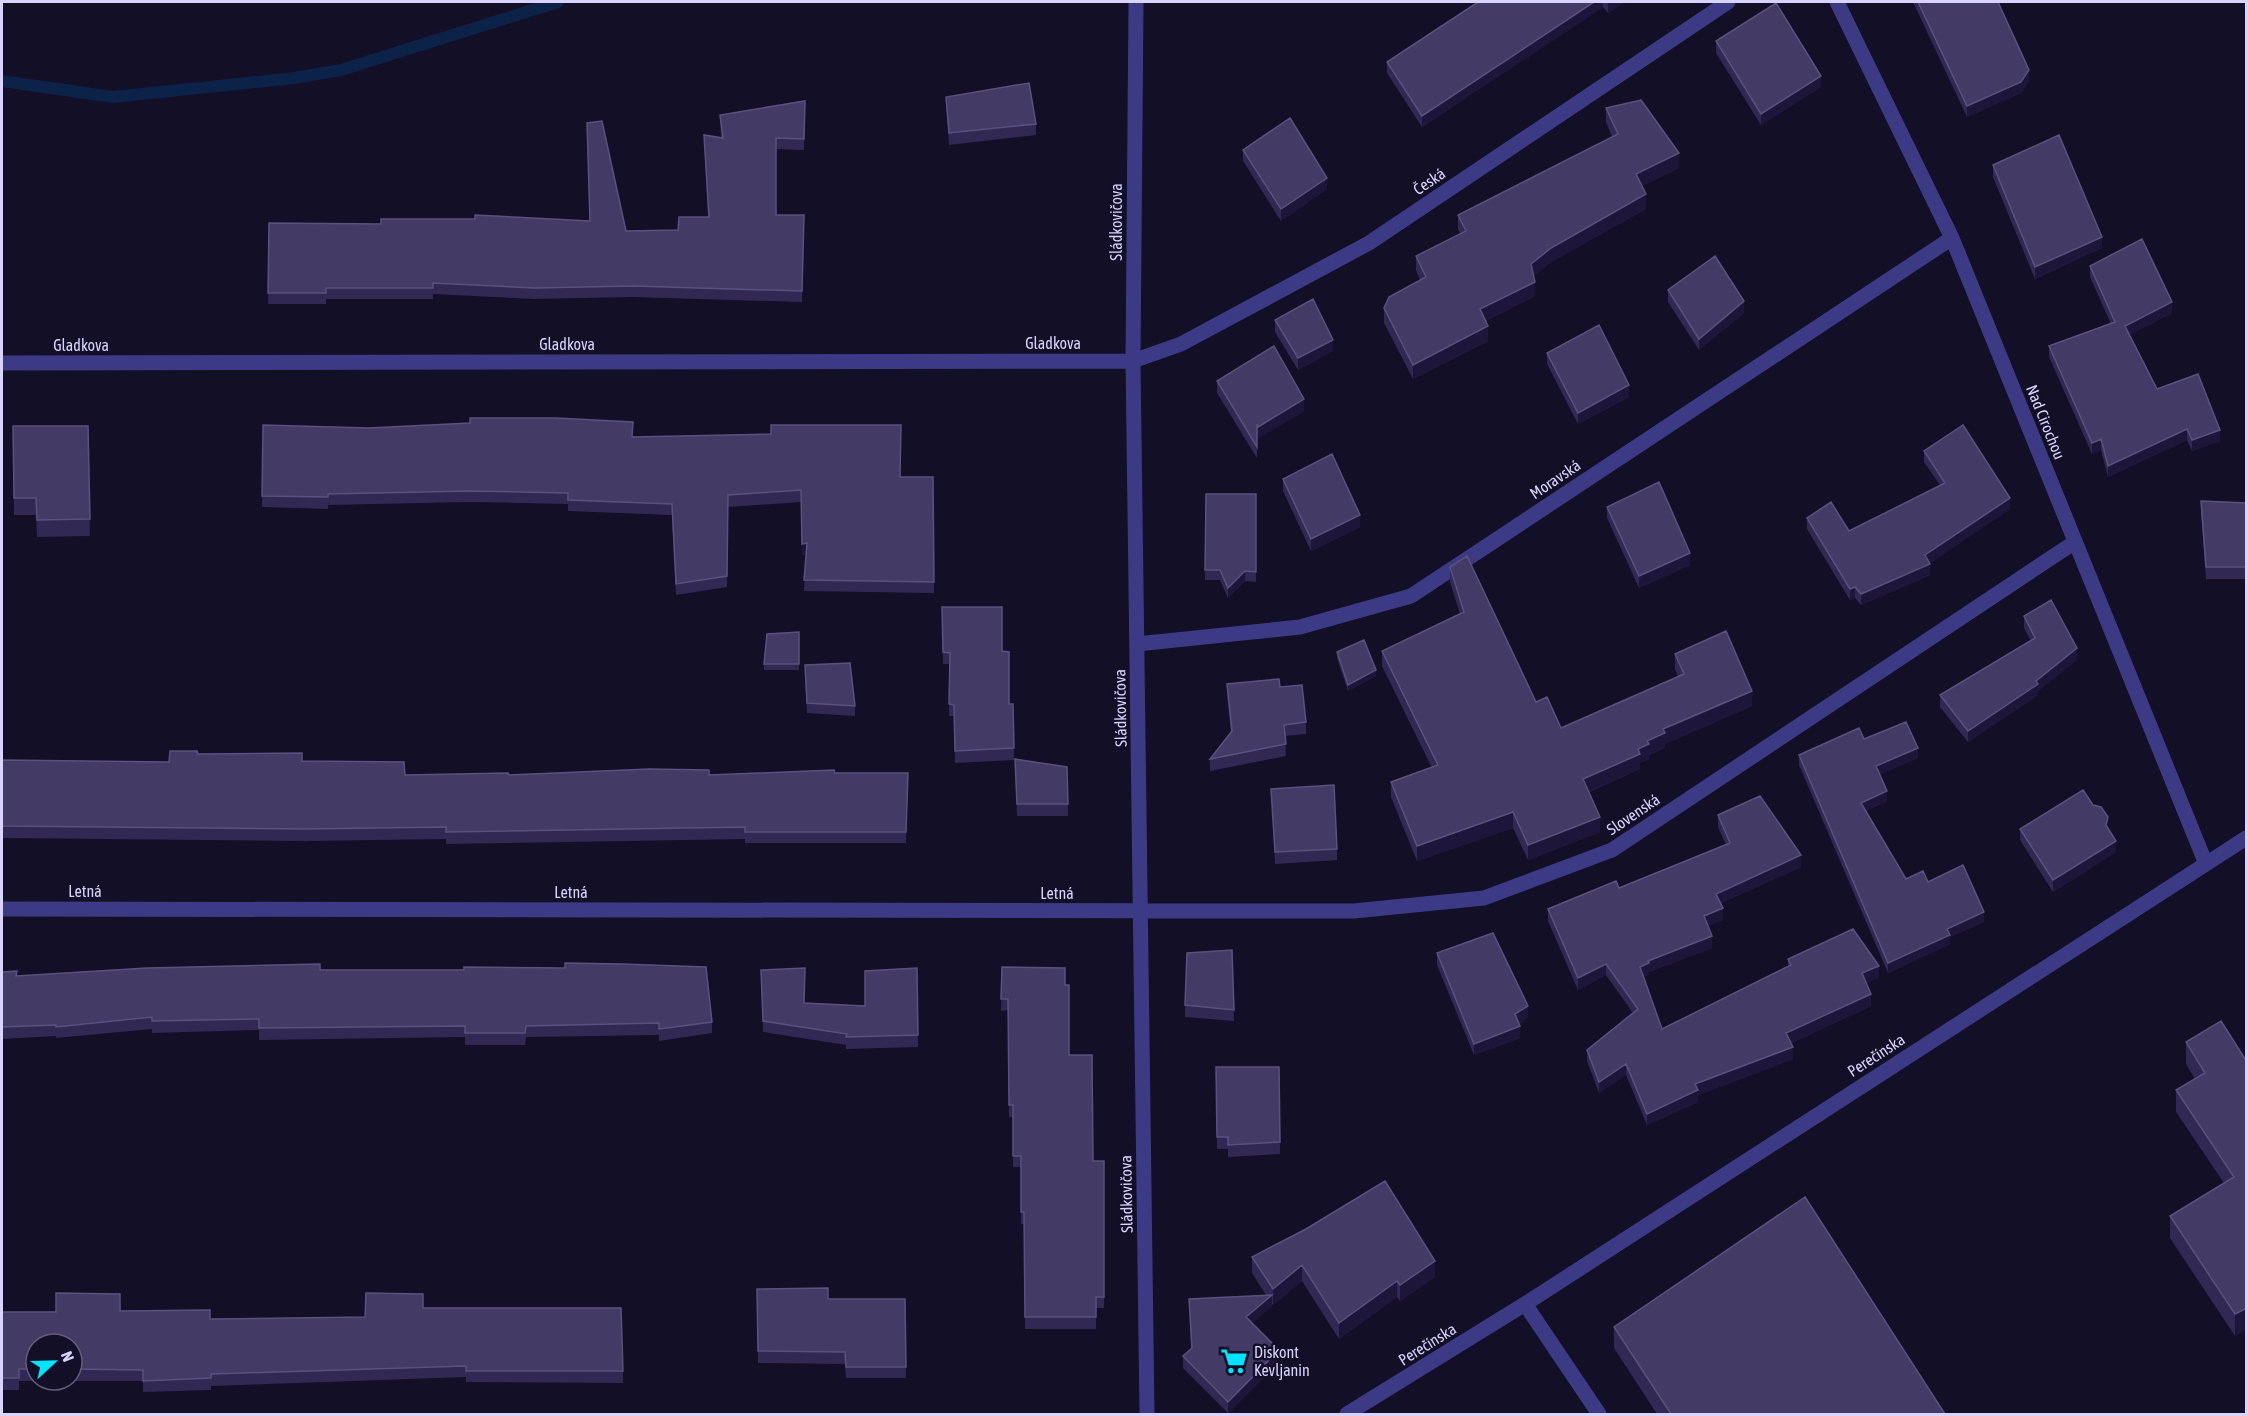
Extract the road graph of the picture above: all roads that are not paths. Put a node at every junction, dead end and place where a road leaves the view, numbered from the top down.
1 (1136, 2) edge
2 (1728, 2) edge
3 (1837, 2) edge
4 (1952, 238) junction
5 (1133, 361) junction
6 (2, 363) edge
7 (2075, 542) junction
8 (1137, 644) junction
9 (2247, 838) edge
10 (2206, 864) junction
11 (2, 909) edge
12 (1140, 911) junction
13 (1525, 1304) junction
14 (1146, 1397) junction
15 (1146, 1414) edge
16 (1153, 1414) edge
17 (1347, 1414) edge
18 (1599, 1414) edge

1 - 5 street, Sládkovičova
2 - 5 street, Česká
3 - 4 street, Nad Cirochou
4 - 7 street, Nad Cirochou
4 - 8 street, Moravská
5 - 6 street, Gladkova
5 - 8 street, Sládkovičova
7 - 10 street, Nad Cirochou
7 - 12 street, Slovenská
8 - 12 street, Sládkovičova
9 - 10 street, Perečínska
10 - 13 street, Perečínska
11 - 12 street, Letná
12 - 14 street, Sládkovičova
13 - 17 street, Perečínska
13 - 18 street
14 - 15 street, Sládkovičova
14 - 16 street

